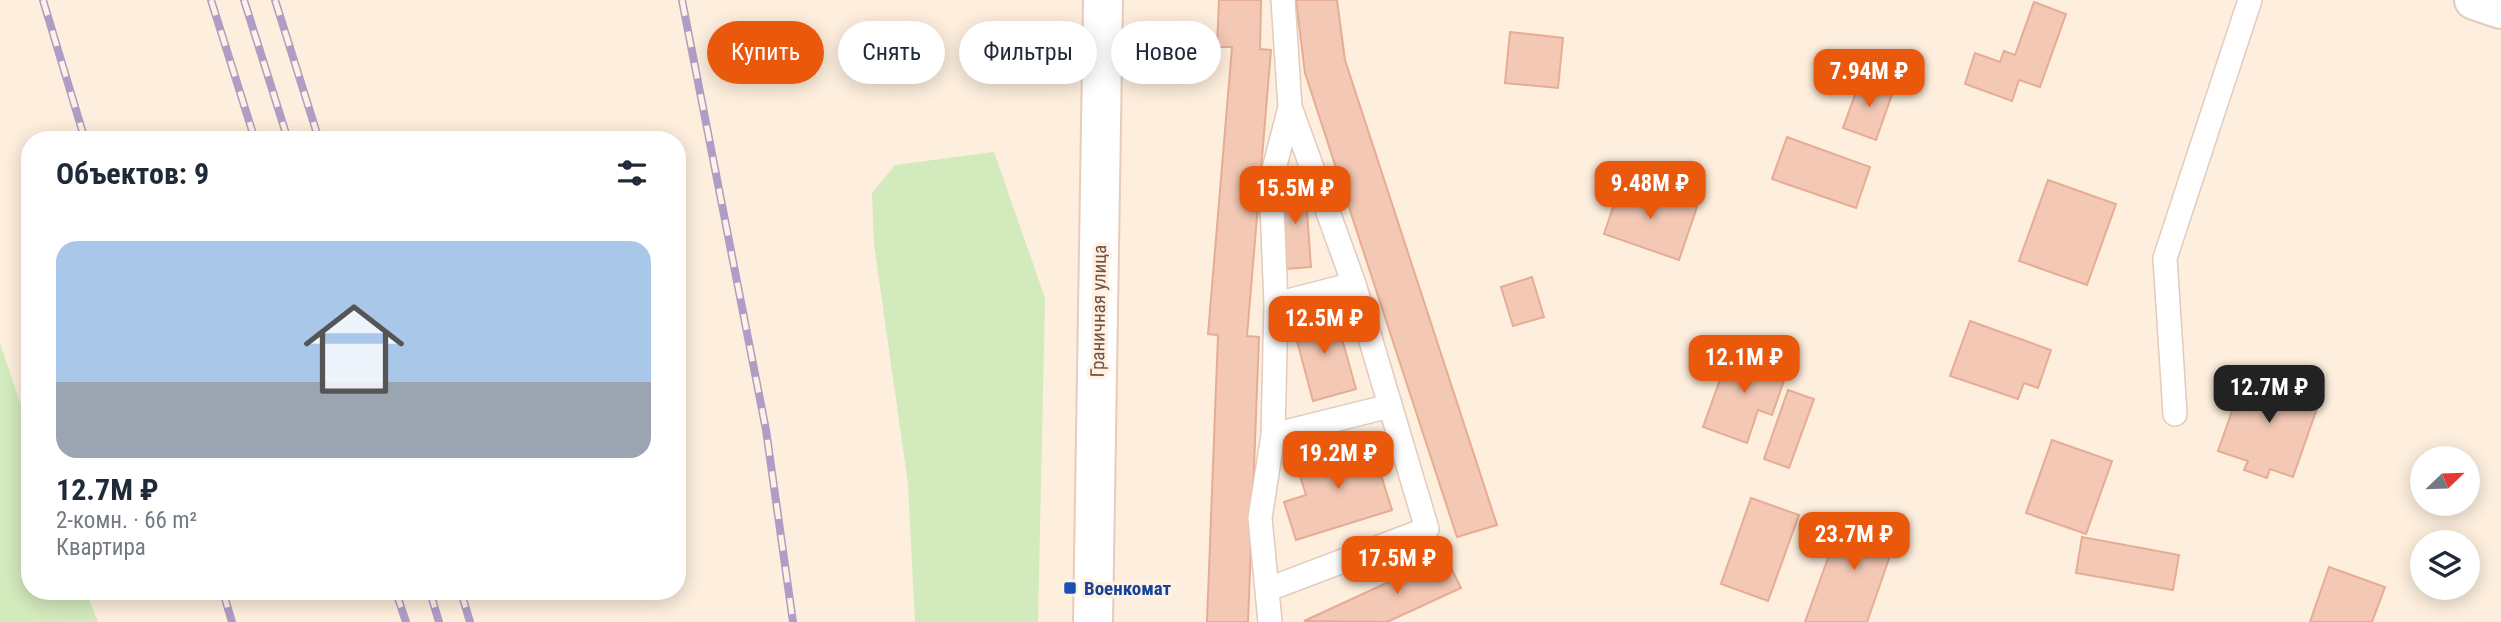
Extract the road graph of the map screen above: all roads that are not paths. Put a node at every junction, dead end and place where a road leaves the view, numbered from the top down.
1 (1103, 0) edge
2 (1283, 0) edge
3 (2250, 0) edge
4 (2474, 0) edge
5 (2501, 9) edge
6 (1290, 107) junction
7 (1354, 284) junction
8 (1276, 304) junction
9 (1391, 406) junction
10 (2175, 414) dead end
11 (1273, 435) junction
12 (1269, 589) junction
13 (1093, 622) edge
14 (1270, 622) edge

1 - 13 main road, Граничная улица
2 - 6 lane
3 - 10 lane
4 - 5 main road
6 - 7 lane
6 - 8 lane
7 - 8 lane
7 - 9 lane
8 - 11 lane
9 - 11 lane
9 - 12 lane
11 - 12 lane
12 - 14 lane

